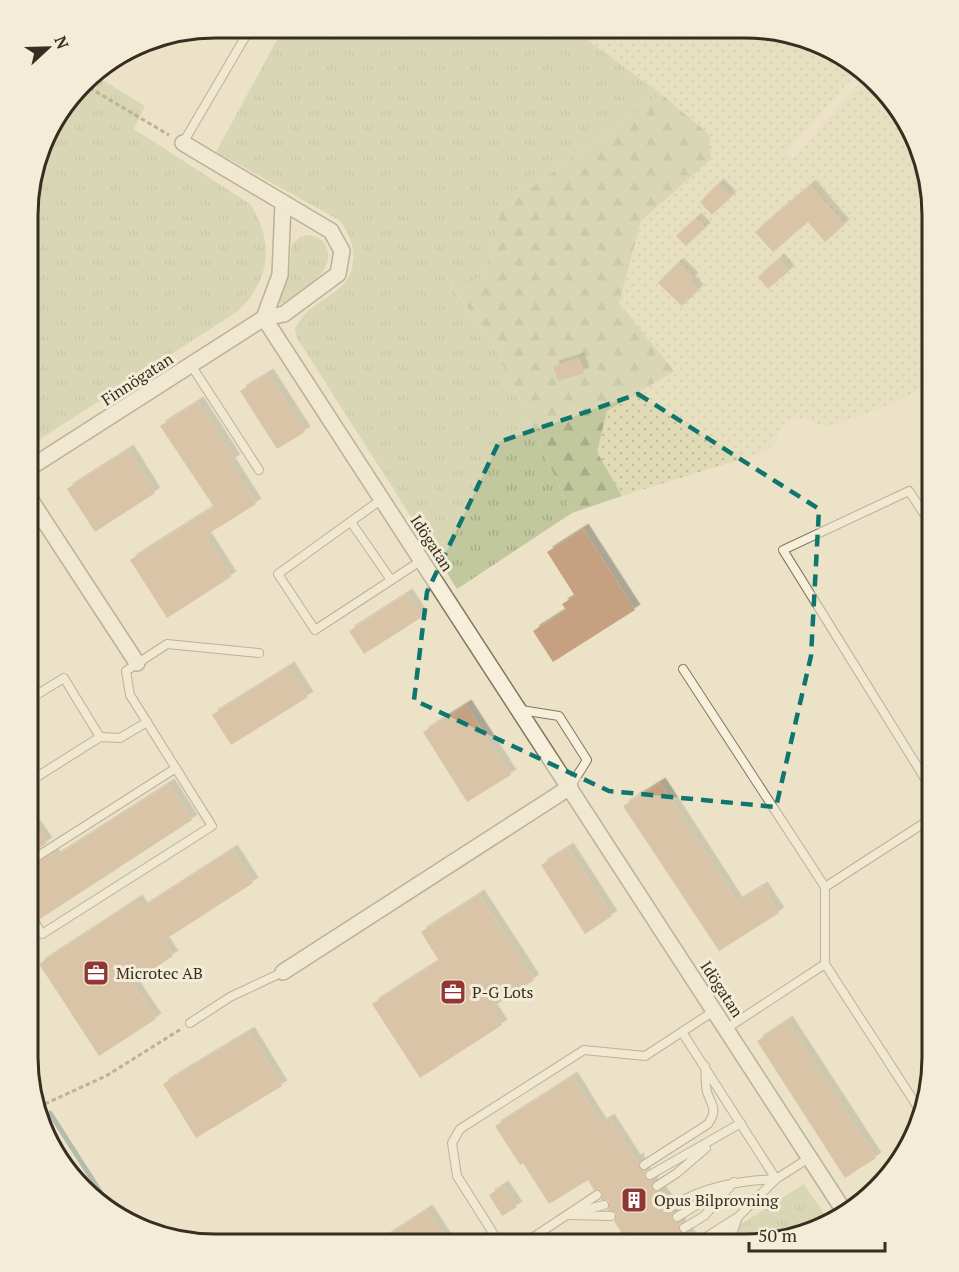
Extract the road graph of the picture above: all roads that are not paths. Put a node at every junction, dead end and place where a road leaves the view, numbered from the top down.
1 (244, 38) edge
2 (183, 143) joint
3 (283, 204) junction
4 (264, 318) junction
5 (191, 365) junction
6 (38, 463) edge
7 (259, 470) dead end
8 (382, 499) junction
9 (922, 510) edge
10 (38, 511) edge
11 (351, 522) junction
12 (422, 560) junction
13 (391, 580) junction
14 (259, 653) dead end
15 (137, 663) junction
16 (683, 669) dead end
17 (38, 694) edge
18 (520, 710) junction
19 (147, 722) junction
20 (100, 737) junction
21 (176, 768) junction
22 (921, 773) edge
23 (38, 776) edge
24 (570, 787) junction
25 (921, 825) edge
26 (38, 855) edge
27 (825, 887) junction
28 (38, 928) edge
29 (825, 964) junction
30 (283, 972) joint
31 (714, 1011) junction
32 (190, 1023) road end
33 (726, 1029) junction
34 (682, 1032) junction
35 (705, 1065) junction
36 (915, 1104) edge
37 (741, 1123) junction
38 (716, 1139) junction
39 (809, 1158) junction
40 (644, 1165) dead end
41 (650, 1175) dead end
42 (776, 1179) junction
43 (735, 1181) junction
44 (657, 1186) dead end
45 (597, 1195) dead end
46 (604, 1205) dead end
47 (841, 1206) edge
48 (671, 1207) dead end
49 (568, 1215) junction
50 (611, 1216) dead end
51 (677, 1217) dead end
52 (738, 1217) junction
53 (684, 1228) dead end
54 (494, 1234) edge
55 (539, 1234) edge
56 (711, 1234) edge
57 (721, 1234) edge
58 (732, 1234) edge

1 - 2 lane
2 - 3 street, Finnögatan
3 - 4 street
3 - 4 street, Finnögatan
4 - 5 street, Finnögatan
4 - 8 street, Idögatan
5 - 6 street, Finnögatan
5 - 7 lane
8 - 11 lane
8 - 12 street, Idögatan
9 - 22 lane
10 - 15 street
11 - 13 lane
11 - 13 lane
12 - 13 lane
12 - 18 street, Idögatan
14 - 15 lane
15 - 19 lane
16 - 27 lane
17 - 20 lane
18 - 24 street, Idögatan
18 - 24 lane
19 - 20 lane
19 - 21 lane
20 - 23 lane
21 - 26 lane
21 - 28 lane
24 - 30 street
24 - 31 street, Idögatan
25 - 27 lane
27 - 29 lane
29 - 33 lane
29 - 36 lane
30 - 32 lane
31 - 33 street, Idögatan
31 - 34 lane
33 - 39 street, Idögatan
34 - 35 lane
34 - 54 lane
35 - 37 lane
35 - 40 lane
37 - 38 lane
37 - 42 lane
38 - 41 lane
38 - 44 lane
39 - 42 lane
39 - 47 street, Idögatan
42 - 43 lane
42 - 52 lane
43 - 48 lane
43 - 51 lane
43 - 53 lane
45 - 49 lane
46 - 49 lane
49 - 50 lane
49 - 55 lane
52 - 56 lane
52 - 57 lane
52 - 58 lane

